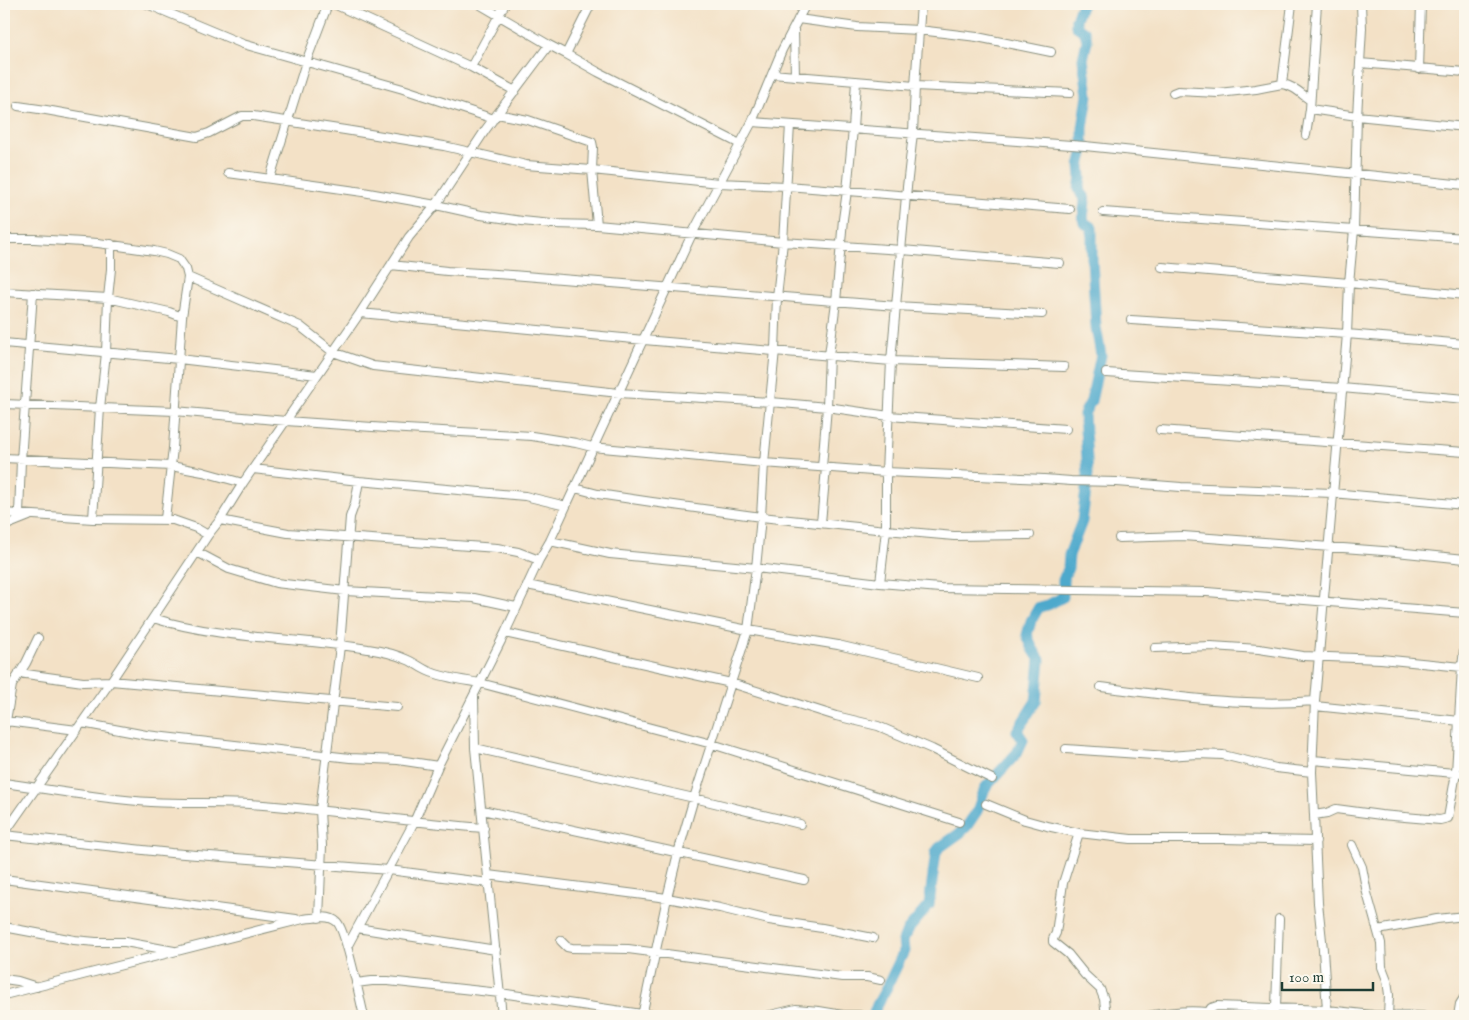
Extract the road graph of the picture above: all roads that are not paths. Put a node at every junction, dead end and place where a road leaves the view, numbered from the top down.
1 (147, 4) edge
2 (328, 4) edge
3 (334, 4) edge
4 (479, 4) edge
5 (505, 4) edge
6 (591, 4) edge
7 (806, 4) edge
8 (921, 4) edge
9 (1292, 4) edge
10 (1317, 4) edge
11 (1361, 4) edge
12 (1421, 4) edge
13 (499, 15) junction
14 (798, 19) junction
15 (794, 27) junction
16 (919, 30) junction
17 (548, 45) junction
18 (1051, 52) dead end
19 (566, 54) junction
20 (306, 62) junction
21 (1360, 63) junction
22 (471, 67) junction
23 (1419, 69) junction
24 (1465, 72) edge
25 (772, 74) junction
26 (795, 76) junction
27 (856, 81) junction
28 (1282, 84) junction
29 (915, 86) junction
30 (515, 91) junction
31 (1070, 93) dead end
32 (1173, 93) dead end
33 (1310, 100) junction
34 (18, 106) dead end
35 (1310, 109) junction
36 (495, 116) junction
37 (1357, 116) junction
38 (288, 121) junction
39 (752, 122) junction
40 (790, 125) junction
41 (854, 128) junction
42 (1465, 128) edge
43 (913, 133) junction
44 (1306, 135) dead end
45 (740, 144) junction
46 (471, 152) junction
47 (592, 170) junction
48 (228, 173) dead end
49 (1355, 174) junction
50 (270, 178) junction
51 (719, 183) junction
52 (1465, 185) edge
53 (787, 186) junction
54 (847, 191) junction
55 (906, 196) junction
56 (436, 205) junction
57 (1070, 209) dead end
58 (1103, 212) dead end
59 (596, 225) junction
60 (1354, 230) junction
61 (692, 234) junction
62 (1465, 238) edge
63 (4, 239) edge
64 (782, 242) junction
65 (111, 244) junction
66 (841, 246) junction
67 (902, 250) junction
68 (1060, 264) dead end
69 (391, 265) junction
70 (1162, 267) dead end
71 (188, 277) junction
72 (1348, 282) junction
73 (668, 288) junction
74 (4, 292) edge
75 (34, 293) junction
76 (1465, 295) edge
77 (777, 297) junction
78 (108, 298) junction
79 (836, 302) junction
80 (896, 306) junction
81 (360, 313) junction
82 (1042, 314) dead end
83 (182, 317) junction
84 (1131, 320) dead end
85 (1347, 334) junction
86 (644, 340) junction
87 (4, 344) edge
88 (1465, 344) edge
89 (30, 346) junction
90 (775, 350) junction
91 (333, 352) junction
92 (106, 353) junction
93 (829, 355) junction
94 (179, 359) junction
95 (891, 361) junction
96 (1064, 367) dead end
97 (1106, 373) dead end
98 (317, 375) junction
99 (1342, 388) junction
100 (619, 393) junction
101 (1465, 399) edge
102 (770, 402) junction
103 (4, 404) edge
104 (25, 406) junction
105 (827, 407) junction
106 (100, 408) junction
107 (175, 411) junction
108 (889, 416) junction
109 (286, 421) junction
110 (1066, 429) dead end
111 (1160, 430) dead end
112 (1336, 442) junction
113 (592, 447) junction
114 (1465, 452) edge
115 (4, 458) edge
116 (21, 460) junction
117 (97, 462) junction
118 (764, 463) junction
119 (171, 466) junction
120 (824, 468) junction
121 (253, 469) junction
122 (886, 472) junction
123 (359, 481) junction
124 (243, 483) junction
125 (575, 488) junction
126 (1332, 493) junction
127 (1465, 505) edge
128 (566, 506) junction
129 (4, 513) edge
130 (19, 514) junction
131 (33, 514) junction
132 (761, 517) junction
133 (93, 519) junction
134 (165, 519) junction
135 (220, 520) junction
136 (821, 523) junction
137 (4, 526) edge
138 (886, 530) junction
139 (208, 535) junction
140 (1030, 535) dead end
141 (349, 538) junction
142 (1119, 538) dead end
143 (550, 541) junction
144 (1328, 546) junction
145 (197, 552) junction
146 (1465, 559) edge
147 (539, 560) junction
148 (756, 568) junction
149 (880, 583) junction
150 (527, 585) junction
151 (345, 591) junction
152 (1323, 602) junction
153 (516, 608) junction
154 (1465, 613) edge
155 (153, 618) junction
156 (748, 630) junction
157 (505, 633) junction
158 (38, 638) dead end
159 (1465, 641) edge
160 (340, 646) junction
161 (1155, 648) dead end
162 (1320, 656) junction
163 (1462, 667) junction
164 (19, 674) junction
165 (978, 678) dead end
166 (111, 681) junction
167 (480, 683) junction
168 (731, 683) junction
169 (1101, 687) dead end
170 (474, 695) junction
171 (332, 701) junction
172 (1315, 703) junction
173 (397, 707) dead end
174 (1460, 721) junction
175 (5, 724) edge
176 (79, 727) junction
177 (712, 744) junction
178 (475, 748) junction
179 (1066, 749) dead end
180 (328, 755) junction
181 (1313, 760) junction
182 (438, 766) junction
183 (1312, 772) junction
184 (1456, 773) junction
185 (1465, 774) edge
186 (992, 779) dead end
187 (4, 784) edge
188 (37, 788) junction
189 (694, 798) junction
190 (986, 804) dead end
191 (320, 810) junction
192 (482, 810) junction
193 (1314, 814) junction
194 (414, 822) junction
195 (959, 822) dead end
196 (800, 824) dead end
197 (484, 828) junction
198 (1079, 833) junction
199 (4, 834) edge
200 (1316, 841) junction
201 (1352, 846) dead end
202 (678, 853) junction
203 (321, 866) junction
204 (389, 870) junction
205 (4, 879) edge
206 (489, 879) junction
207 (804, 880) dead end
208 (667, 898) junction
209 (1465, 916) edge
210 (319, 918) junction
211 (303, 919) junction
212 (1279, 919) dead end
213 (4, 927) edge
214 (357, 928) junction
215 (1378, 930) junction
216 (873, 938) dead end
217 (561, 941) dead end
218 (346, 947) junction
219 (496, 950) junction
220 (176, 952) junction
221 (656, 952) junction
222 (4, 979) edge
223 (881, 980) dead end
224 (356, 983) junction
225 (37, 988) junction
226 (500, 993) junction
227 (4, 995) edge
228 (1465, 996) edge
229 (1276, 1007) junction
230 (1327, 1010) junction
231 (1260, 1012) edge
232 (1308, 1012) edge
233 (1207, 1014) edge
234 (642, 1015) edge
235 (1361, 1015) edge
236 (364, 1016) edge
237 (502, 1016) edge
238 (672, 1016) edge
239 (766, 1016) edge
240 (862, 1016) edge
241 (1106, 1016) edge
242 (1148, 1016) edge
243 (1388, 1016) edge
244 (1423, 1016) edge
245 (1458, 1016) edge

1 - 20 street
2 - 20 street
3 - 22 street
4 - 13 street
5 - 13 street
6 - 19 street
7 - 14 street
8 - 16 street
9 - 28 street
10 - 33 street
11 - 21 street
12 - 23 street
13 - 17 street
13 - 22 street
14 - 15 street
14 - 16 street
15 - 25 street
15 - 26 street
16 - 18 street
16 - 29 street
17 - 19 street
17 - 30 street
19 - 45 street
20 - 36 street
20 - 38 street
21 - 23 street
21 - 37 street
22 - 30 street
23 - 24 street
25 - 26 street
25 - 39 street
26 - 27 street
27 - 29 street
27 - 41 street
28 - 32 street
28 - 33 street
29 - 31 street
29 - 43 street
30 - 36 street
33 - 35 street
34 - 38 street
35 - 37 street
35 - 44 street
36 - 46 street
36 - 47 street
37 - 42 street
37 - 49 street
38 - 46 street
38 - 50 street
39 - 40 street
39 - 45 street
40 - 41 street
40 - 53 street
41 - 43 street
41 - 54 street
43 - 49 street
43 - 55 street
45 - 51 street
46 - 47 street
46 - 56 street
47 - 51 street
47 - 59 street
48 - 50 street
49 - 52 street
49 - 60 street
50 - 56 street
51 - 53 street
51 - 61 street
53 - 54 street
53 - 64 street
54 - 55 street
54 - 66 street
55 - 57 street
55 - 67 street
56 - 59 street
56 - 69 street
58 - 60 street
59 - 61 street
60 - 62 street
60 - 72 street
61 - 64 street
61 - 73 street
63 - 65 street
64 - 66 street
64 - 77 street
65 - 71 street
65 - 78 street
66 - 67 street
66 - 79 street
67 - 68 street
67 - 80 street
69 - 73 street
69 - 81 street
70 - 72 street
71 - 83 street
71 - 91 street
72 - 76 street
72 - 85 street
73 - 77 street
73 - 86 street
74 - 75 street
75 - 78 street
75 - 89 street
77 - 79 street
77 - 90 street
78 - 83 street
78 - 92 street
79 - 80 street
79 - 93 street
80 - 82 street
80 - 95 street
81 - 86 street
81 - 91 street
83 - 94 street
84 - 85 street
85 - 88 street
85 - 99 street
86 - 90 street
86 - 100 street
87 - 89 street
89 - 92 street
89 - 104 street
90 - 93 street
90 - 102 street
91 - 98 street
91 - 100 street
92 - 94 street
92 - 106 street
93 - 95 street
93 - 105 street
94 - 98 street
94 - 107 street
95 - 96 street
95 - 108 street
97 - 99 street
98 - 109 street
99 - 101 street
99 - 112 street
100 - 102 street
100 - 113 street
102 - 105 street
102 - 118 street
103 - 104 street
104 - 106 street
104 - 116 street
105 - 108 street
105 - 120 street
106 - 107 street
106 - 117 street
107 - 109 street
107 - 119 street
108 - 110 street
108 - 122 street
109 - 113 street
109 - 121 street
111 - 112 street
112 - 114 street
112 - 126 street
113 - 118 street
113 - 125 street
115 - 116 street
116 - 117 street
116 - 130 street
117 - 119 street
117 - 133 street
118 - 120 street
118 - 132 street
119 - 124 street
119 - 134 street
120 - 122 street
120 - 136 street
121 - 123 street
121 - 124 street
122 - 126 street
122 - 138 street
123 - 128 street
123 - 141 street
124 - 135 street
125 - 128 street
125 - 132 street
126 - 127 street
126 - 144 street
128 - 143 street
129 - 130 street
130 - 131 street
131 - 133 street
131 - 137 street
132 - 136 street
132 - 148 street
133 - 134 street
134 - 139 street
135 - 139 street
135 - 141 street
136 - 138 street
138 - 140 street
138 - 149 street
139 - 145 street
141 - 147 street
141 - 151 street
142 - 144 street
143 - 147 street
143 - 148 street
144 - 146 street
144 - 152 street
145 - 151 street
145 - 155 street
147 - 150 street
148 - 149 street
148 - 156 street
149 - 152 street
150 - 153 street
150 - 156 street
151 - 153 street
151 - 160 street
152 - 154 street
152 - 162 street
153 - 157 street
155 - 160 street
155 - 166 street
156 - 165 street
156 - 168 street
157 - 167 street
157 - 168 street
158 - 164 street
159 - 163 street
160 - 167 street
160 - 171 street
161 - 162 street
162 - 163 street
162 - 172 street
163 - 174 street
164 - 166 street
164 - 175 street
166 - 171 street
166 - 176 street
167 - 170 street
167 - 177 street
168 - 177 street
168 - 186 street
169 - 172 street
170 - 178 street
170 - 182 street
171 - 173 street
171 - 180 street
172 - 174 street
172 - 181 street
174 - 184 street
175 - 176 street
176 - 180 street
176 - 188 street
177 - 189 street
177 - 195 street
178 - 189 street
178 - 192 street
179 - 183 street
180 - 182 street
180 - 191 street
181 - 183 street
181 - 184 street
182 - 194 street
183 - 193 street
184 - 185 street
184 - 193 street
187 - 188 street
188 - 191 street
188 - 199 street
189 - 196 street
189 - 202 street
190 - 198 street
191 - 194 street
191 - 203 street
192 - 197 street
192 - 202 street
193 - 200 street
194 - 197 street
194 - 204 street
197 - 206 street
198 - 200 street
198 - 241 street
199 - 203 street
200 - 230 street
201 - 215 street
202 - 207 street
202 - 208 street
203 - 204 street
203 - 210 street
204 - 206 street
204 - 214 street
205 - 211 street
206 - 208 street
206 - 219 street
208 - 216 street
208 - 221 street
209 - 215 street
210 - 211 street
210 - 218 street
211 - 220 street
212 - 229 street
213 - 220 street
214 - 218 street
214 - 219 street
215 - 243 street
217 - 221 street
218 - 224 street
219 - 226 street
220 - 225 street
221 - 223 street
221 - 234 street
222 - 225 street
224 - 226 street
224 - 236 street
225 - 227 street
226 - 234 street
226 - 237 street
228 - 245 street
229 - 231 street
229 - 232 street
230 - 232 street
230 - 235 street
231 - 233 street
233 - 242 street
234 - 238 street
235 - 243 street
239 - 240 street
243 - 244 street

